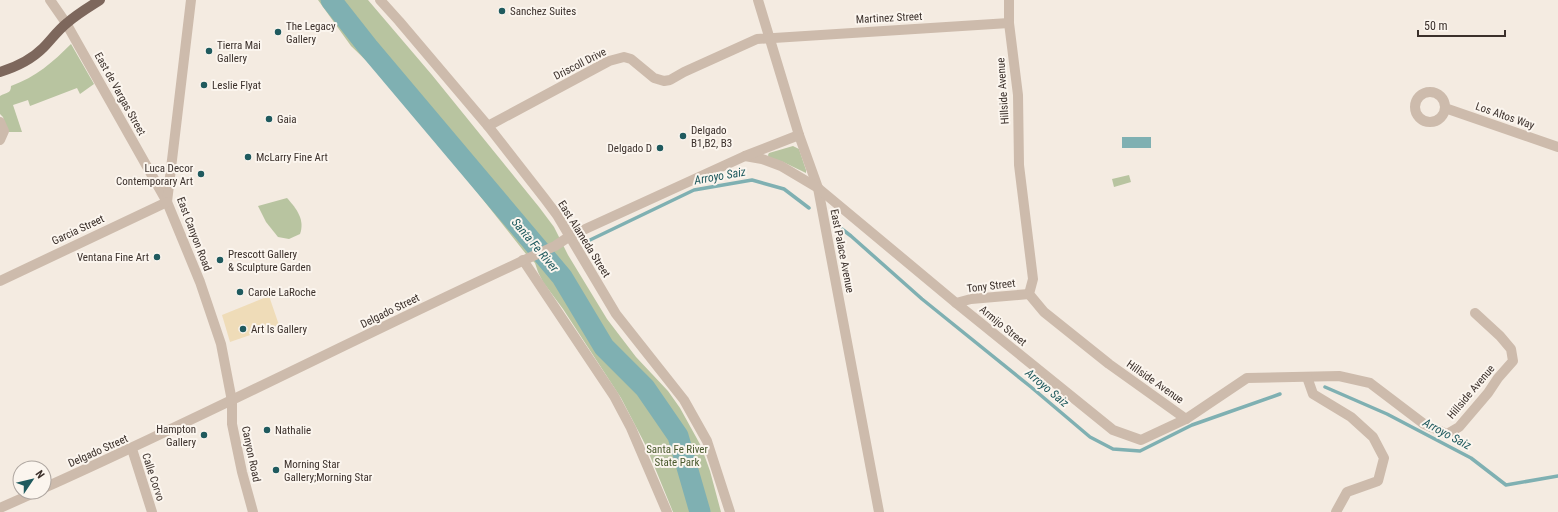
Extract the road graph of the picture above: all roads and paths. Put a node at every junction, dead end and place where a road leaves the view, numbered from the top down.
1 (50, 0) edge
2 (100, 0) edge
3 (191, 0) edge
4 (758, 0) edge
5 (1009, 0) edge
6 (384, 1) edge
7 (1009, 22) junction
8 (66, 23) junction
9 (770, 37) junction
10 (0, 72) edge
11 (1445, 108) dead end
12 (0, 122) edge
13 (488, 126) junction
14 (799, 135) junction
15 (0, 140) edge
16 (1558, 146) edge
17 (745, 156) junction
18 (818, 188) junction
19 (167, 202) junction
20 (570, 236) junction
21 (527, 258) junction
22 (0, 281) edge
23 (1030, 294) junction
24 (956, 303) junction
25 (1475, 313) dead end
26 (1307, 377) junction
27 (232, 401) junction
28 (1186, 419) junction
29 (132, 449) junction
30 (52, 484) edge
31 (18, 500) edge
32 (0, 508) edge
33 (152, 512) edge
34 (253, 512) edge
35 (667, 512) edge
36 (730, 512) edge
37 (879, 512) edge
38 (1336, 512) edge

1 - 8 street, East de Vargas Street
2 - 8 main road
3 - 19 street, East Canyon Road
4 - 9 street, East Palace Avenue
5 - 7 street, Hillside Avenue
6 - 13 street, East Alameda Street
7 - 9 street, Martinez Street
7 - 23 street, Hillside Avenue
8 - 10 main road
8 - 19 street, East de Vargas Street
9 - 13 street, Driscoll Drive
9 - 14 street, East Palace Avenue
11 - 16 street, Los Altos Way
12 - 15 street
13 - 20 street, East Alameda Street
14 - 17 street, Delgado Street
14 - 18 street, East Palace Avenue
17 - 18 street
17 - 20 street, Delgado Street
18 - 24 street, Armijo Street
18 - 37 street, East Palace Avenue
19 - 22 street, Garcia Street
19 - 27 street, East Canyon Road
20 - 21 street, Delgado Street
20 - 36 street, East Alameda Street
21 - 27 street, Delgado Street
21 - 35 street
23 - 24 street, Tony Street
23 - 28 street, Hillside Avenue
24 - 28 street, Armijo Street
25 - 26 street, Hillside Avenue
26 - 28 street, Hillside Avenue
26 - 38 street
27 - 29 street, Delgado Street
27 - 34 street, Canyon Road
29 - 30 street, Delgado Street
29 - 33 street, Calle Corvo
31 - 32 street

